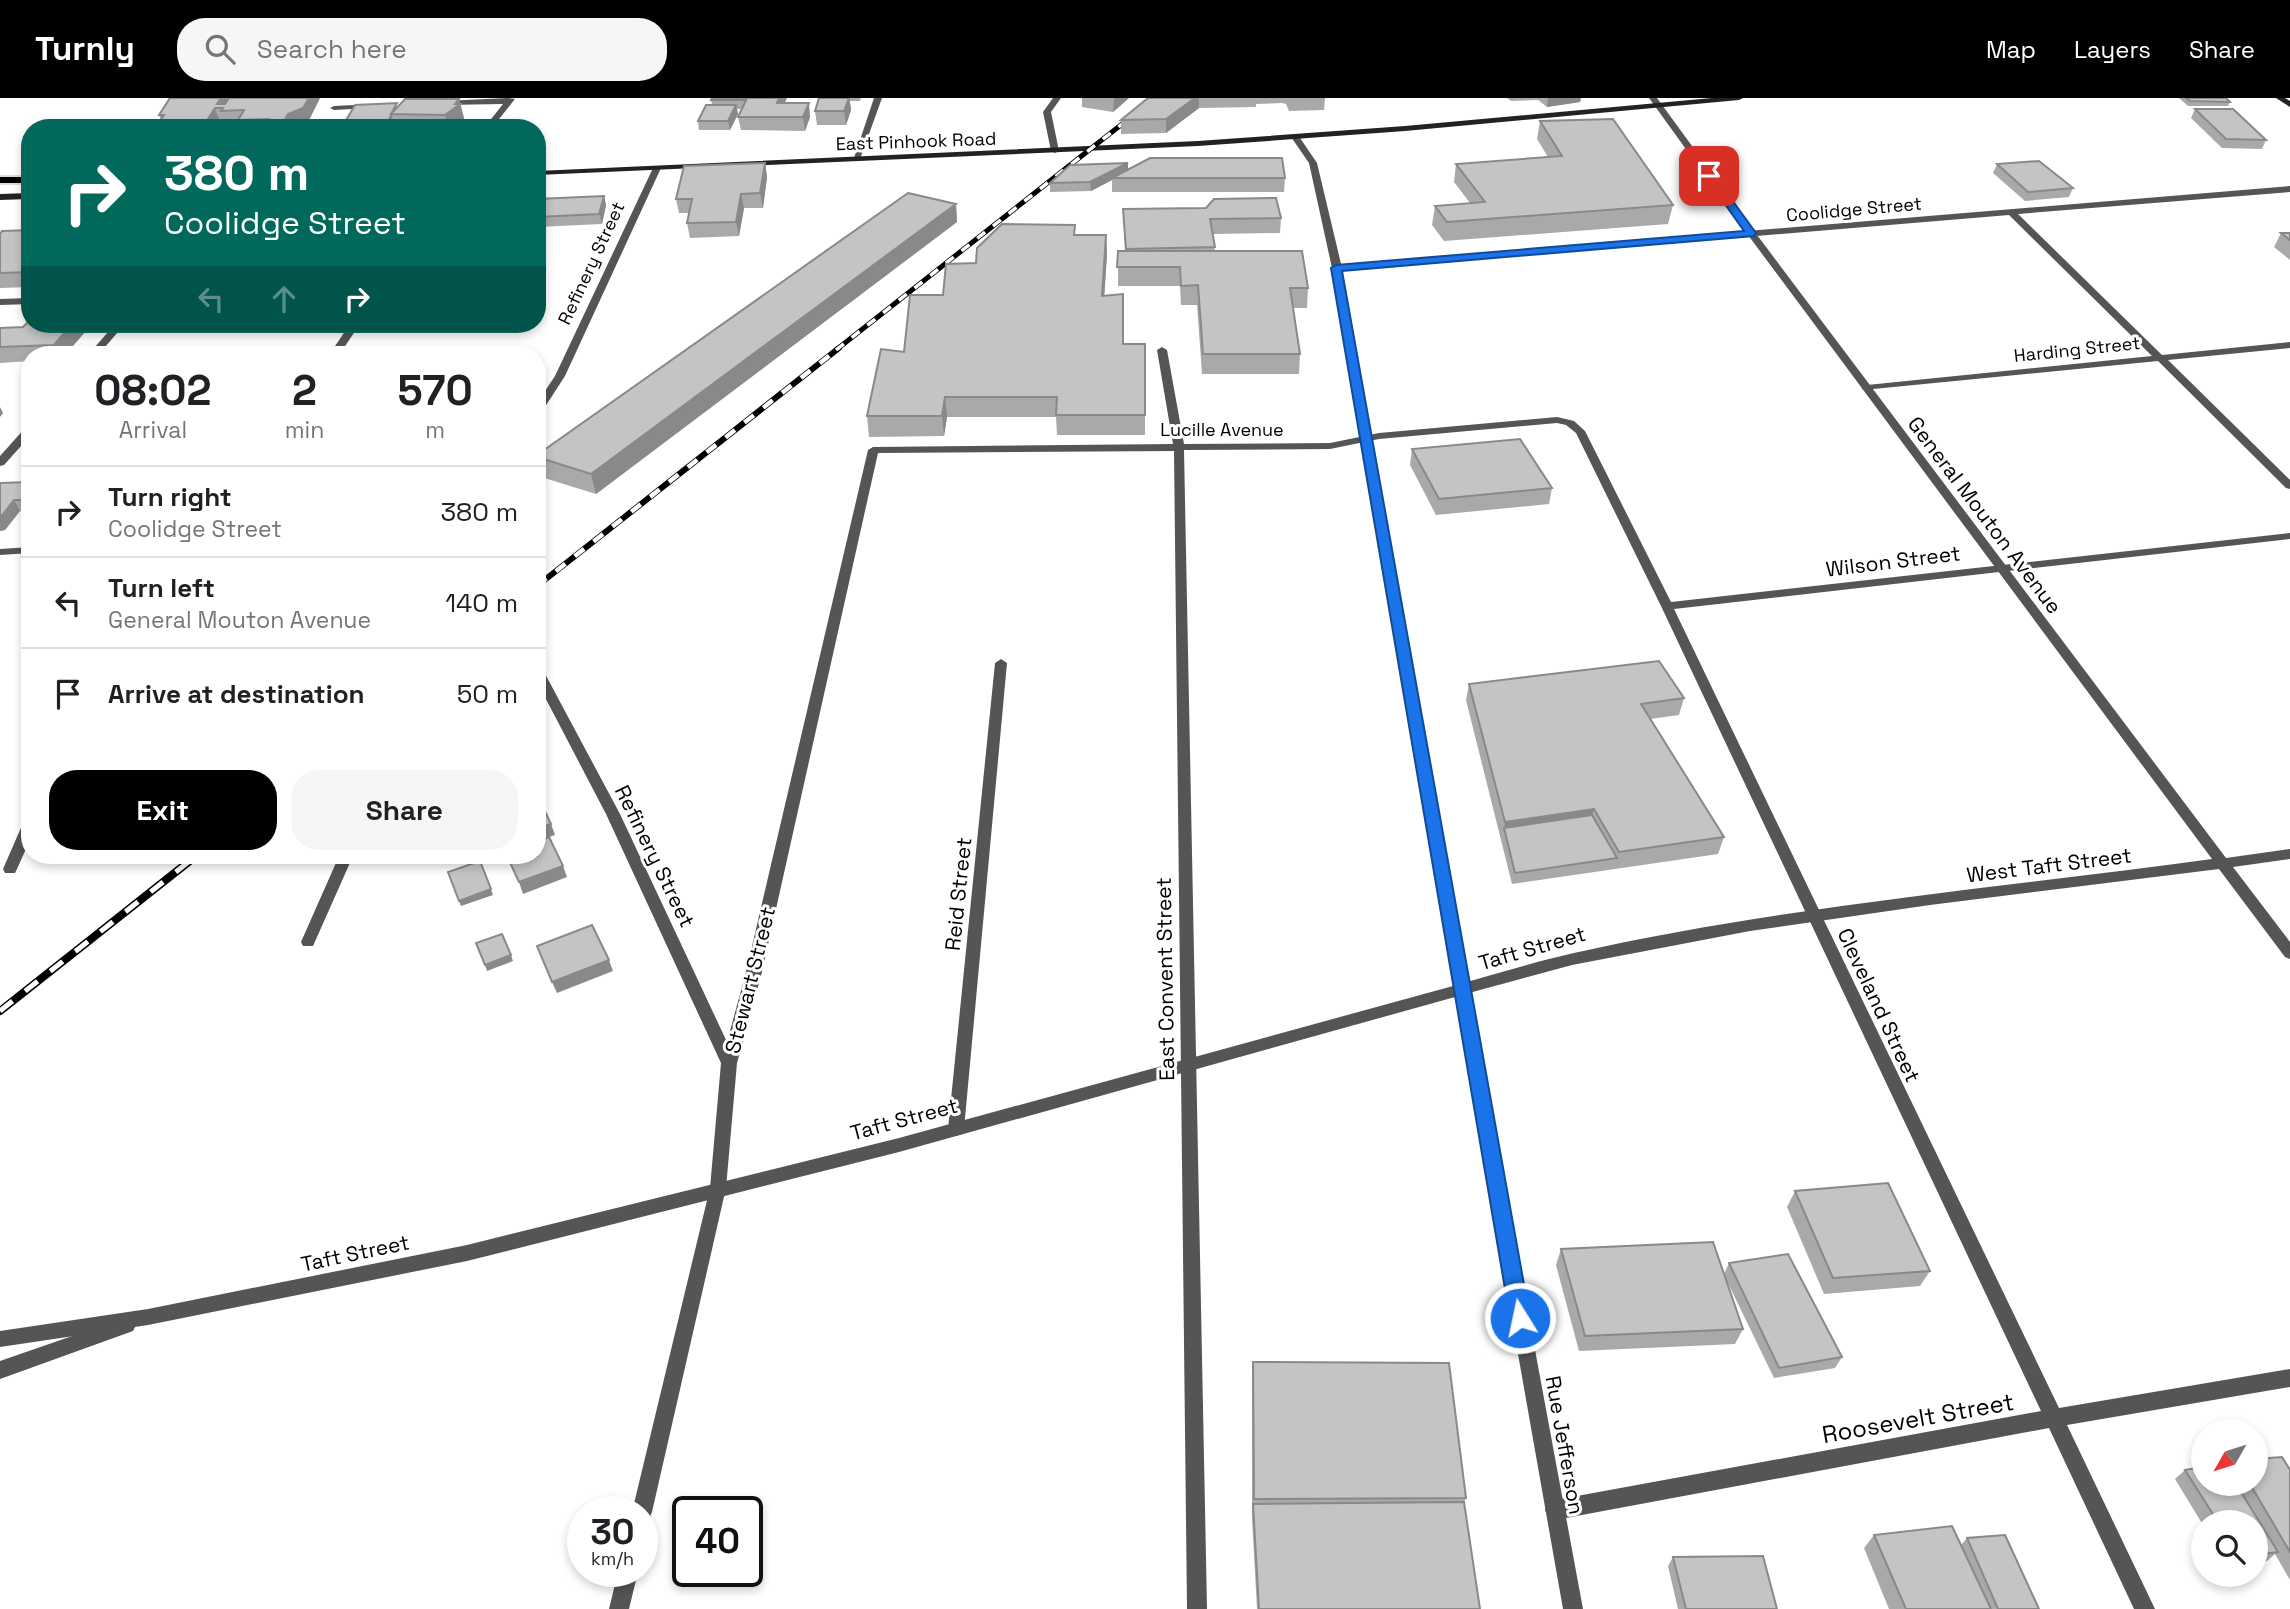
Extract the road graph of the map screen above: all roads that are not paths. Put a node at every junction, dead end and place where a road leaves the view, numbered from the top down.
1 (878, 98) edge
2 (1057, 98) edge
3 (1739, 98) edge
4 (2280, 98) edge
5 (449, 100) edge
6 (510, 100) edge
7 (1656, 101) edge
8 (435, 103) edge
9 (2290, 105) edge
10 (383, 106) edge
11 (334, 108) dead end
12 (495, 119) edge
13 (1296, 137) junction
14 (1055, 151) junction
15 (856, 159) junction
16 (657, 168) junction
17 (546, 173) edge
18 (0, 180) edge
19 (21, 180) edge
20 (2290, 189) edge
21 (21, 196) edge
22 (0, 197) edge
23 (2012, 213) junction
24 (1751, 233) junction
25 (1336, 268) junction
26 (21, 301) edge
27 (0, 302) edge
28 (2290, 345) edge
29 (1162, 350) dead end
30 (2159, 358) junction
31 (1867, 388) junction
32 (546, 397) edge
33 (1570, 423) joint
34 (1368, 438) junction
35 (21, 439) edge
36 (1179, 446) junction
37 (873, 450) joint
38 (0, 463) edge
39 (2290, 486) edge
40 (2290, 536) edge
41 (21, 551) edge
42 (0, 552) edge
43 (2000, 568) junction
44 (1667, 606) junction
45 (1001, 663) dead end
46 (546, 687) edge
47 (21, 844) edge
48 (2290, 854) edge
49 (343, 864) edge
50 (2223, 864) junction
51 (10, 869) dead end
52 (1814, 916) junction
53 (309, 942) dead end
54 (2290, 953) edge
55 (1461, 991) junction
56 (729, 1063) junction
57 (1187, 1065) junction
58 (956, 1129) junction
59 (718, 1188) junction
60 (148, 1317) junction
61 (0, 1339) edge
62 (0, 1370) edge
63 (2290, 1378) edge
64 (2053, 1418) junction
65 (646, 1496) edge
66 (1555, 1510) junction
67 (624, 1587) edge
68 (619, 1609) edge
69 (1197, 1609) edge
70 (1573, 1609) edge
71 (2145, 1609) edge

1 - 15 street
2 - 14 street
3 - 7 main road, East Pinhook Road
4 - 9 main road
5 - 6 street
5 - 8 street
6 - 12 street
7 - 13 main road, East Pinhook Road
7 - 24 street, General Mouton Avenue
10 - 11 street
13 - 14 main road, East Pinhook Road
13 - 25 street, Rue Jefferson
14 - 15 main road, East Pinhook Road
15 - 16 main road, East Pinhook Road
16 - 17 main road, East Pinhook Road
16 - 32 street, Refinery Street
18 - 19 highway
20 - 23 street, Coolidge Street
21 - 22 main road
23 - 24 street, Coolidge Street
23 - 30 street
24 - 25 street, Coolidge Street
24 - 31 street, General Mouton Avenue
25 - 34 street, Rue Jefferson
26 - 27 street
28 - 30 street, Harding Street
29 - 36 street, East Convent Street
30 - 31 street, Harding Street
30 - 39 street
31 - 43 street, General Mouton Avenue
33 - 34 street, Lucille Avenue
33 - 44 street, Cleveland Street
34 - 36 street, Lucille Avenue
34 - 55 street, Rue Jefferson
35 - 38 street
36 - 37 street, Lucille Avenue
36 - 57 street, East Convent Street
37 - 56 street, Stewart Street
40 - 43 street, Wilson Street
41 - 42 street
43 - 44 street, Wilson Street
43 - 50 street, General Mouton Avenue
44 - 52 street, Cleveland Street
45 - 58 street, Reid Street
46 - 56 street, Refinery Street
47 - 51 street
48 - 50 street, West Taft Street
49 - 53 street
50 - 52 street, West Taft Street
50 - 54 street, General Mouton Avenue
52 - 55 street, Taft Street
52 - 64 street, Cleveland Street
55 - 57 street, Taft Street
55 - 66 street, Rue Jefferson
56 - 59 street, Stewart Street
57 - 58 street, Taft Street
57 - 69 street, East Convent Street
58 - 59 street, Taft Street
59 - 60 street, Taft Street
59 - 65 street, Stewart Street
60 - 61 street, Taft Street
60 - 62 street
63 - 64 street, Roosevelt Street
64 - 66 street, Roosevelt Street
64 - 71 street, Cleveland Street
66 - 70 street, Rue Jefferson
67 - 68 street

